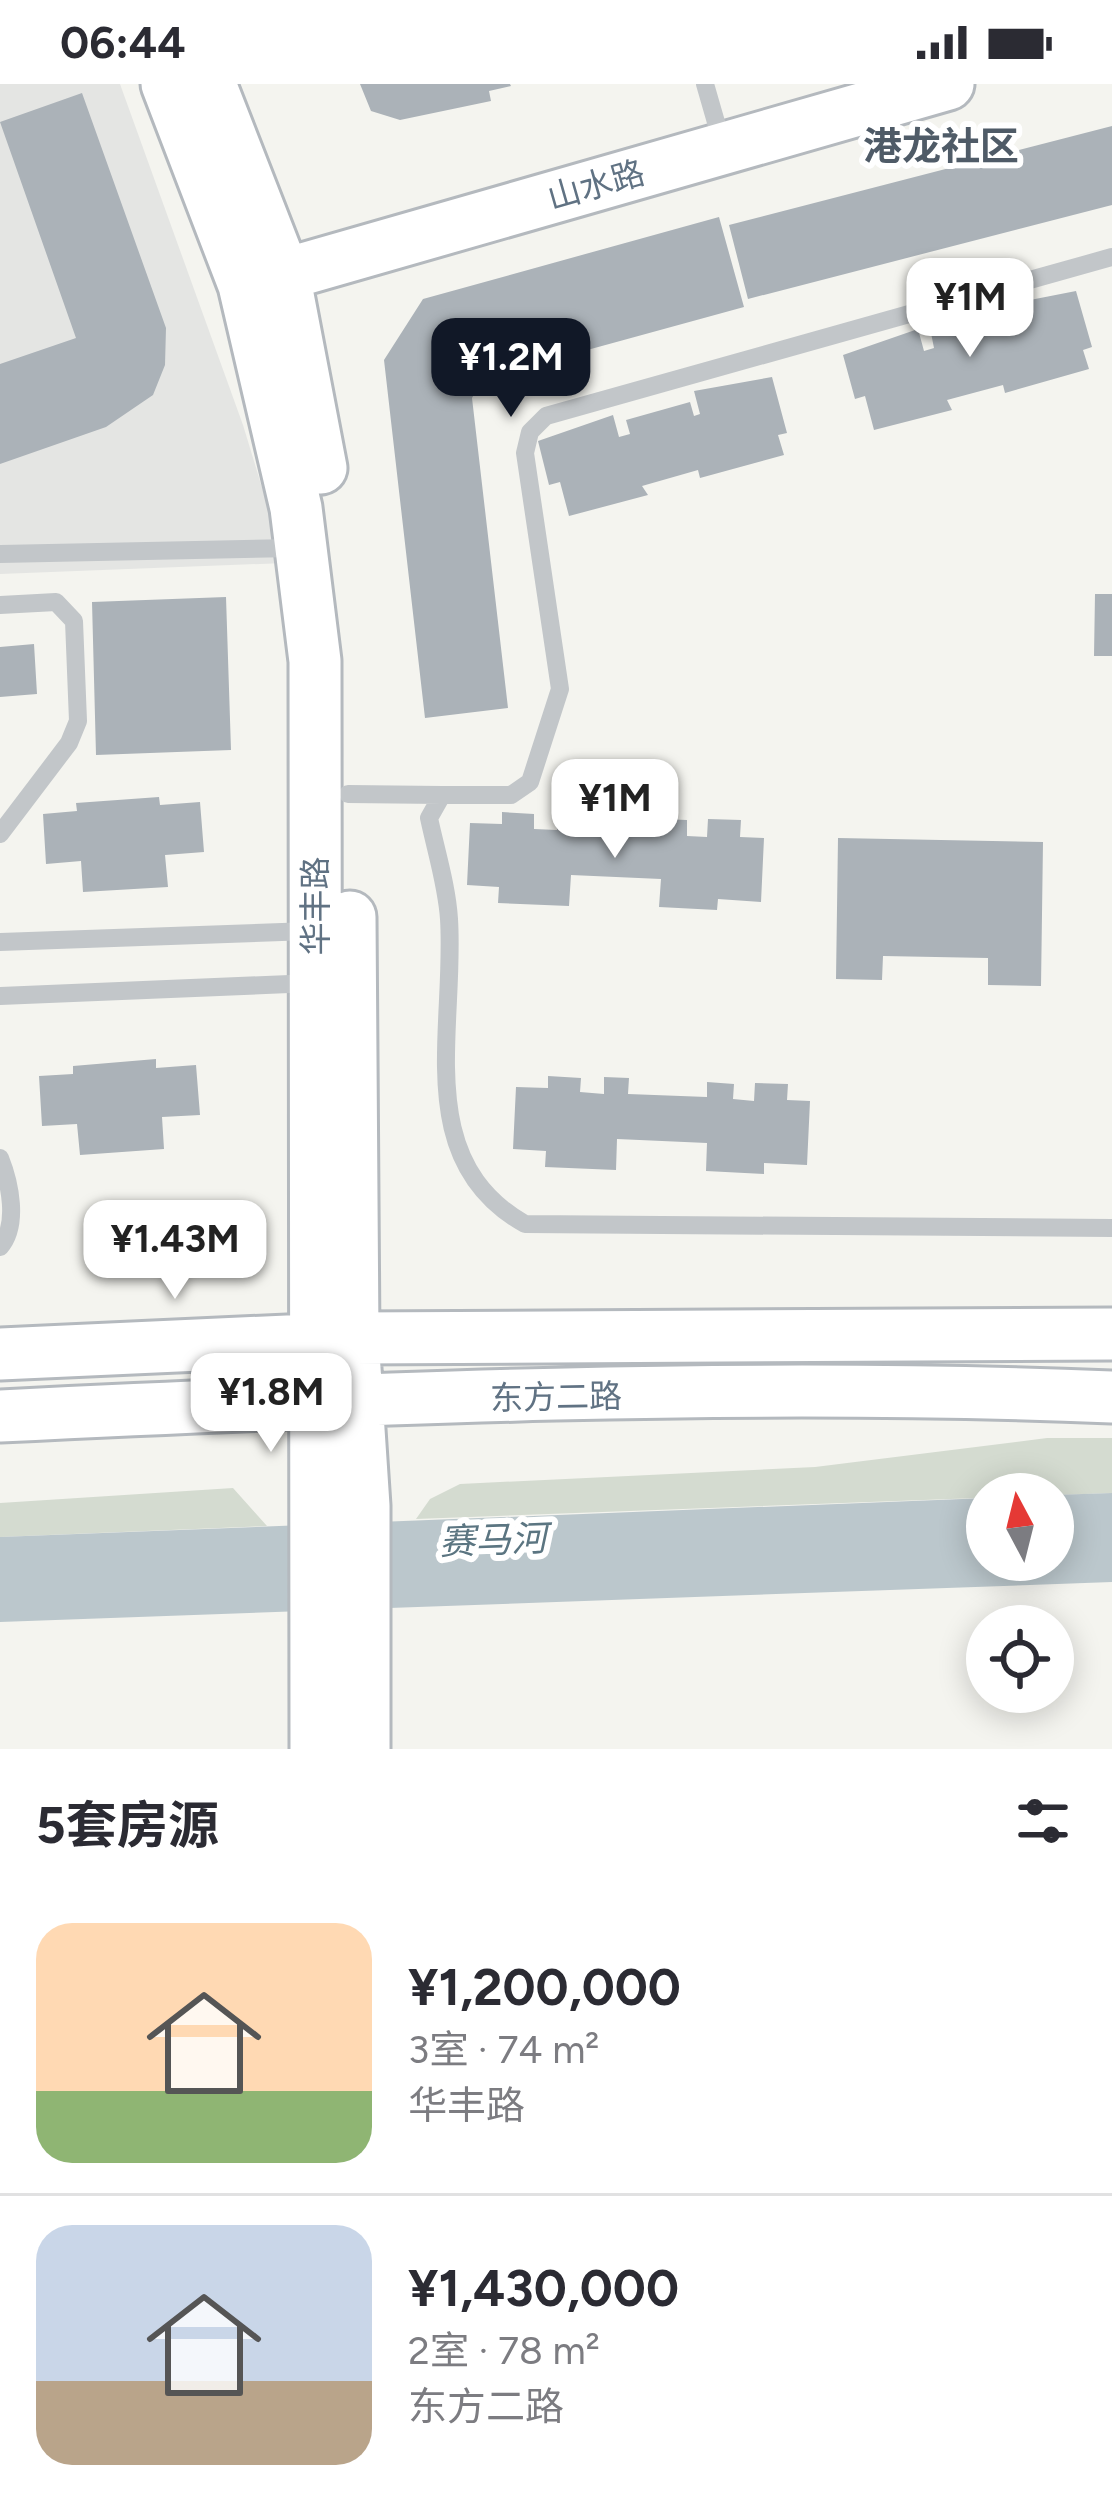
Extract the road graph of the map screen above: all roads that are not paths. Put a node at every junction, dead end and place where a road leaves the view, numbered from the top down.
1 (166, 84) edge
2 (210, 84) edge
3 (705, 84) edge
4 (948, 84) edge
5 (724, 148) junction
6 (1112, 256) edge
7 (264, 280) junction
8 (302, 548) junction
9 (0, 554) edge
10 (0, 605) edge
11 (349, 794) junction
12 (442, 795) junction
13 (0, 834) edge
14 (315, 931) junction
15 (0, 942) edge
16 (314, 983) junction
17 (0, 996) edge
18 (0, 1158) edge
19 (1112, 1228) edge
20 (0, 1247) edge
21 (1112, 1334) edge
22 (334, 1339) junction
23 (0, 1354) edge
24 (1112, 1397) edge
25 (338, 1401) junction
26 (0, 1416) edge
27 (340, 1636) junction
28 (316, 1749) edge
29 (364, 1749) edge

1 - 7 street, 华丰路
2 - 7 street, 华丰路
3 - 5 lane
4 - 5 street, 山水路
5 - 7 street, 山水路
6 - 12 lane
7 - 8 street, 华丰路
7 - 11 street, 华丰路
8 - 9 lane
8 - 14 street, 华丰路
10 - 13 lane
11 - 12 lane
11 - 22 street, 华丰路
12 - 19 lane
14 - 15 lane
14 - 16 street, 华丰路
16 - 17 lane
16 - 22 street, 华丰路
18 - 20 lane
21 - 22 street, 东方二路
22 - 23 street, 东方二路
22 - 25 street, 华丰路
24 - 25 street, 东方二路
25 - 26 street, 东方二路
25 - 27 street, 华丰路
27 - 28 street, 华丰路
27 - 29 street, 华丰路

